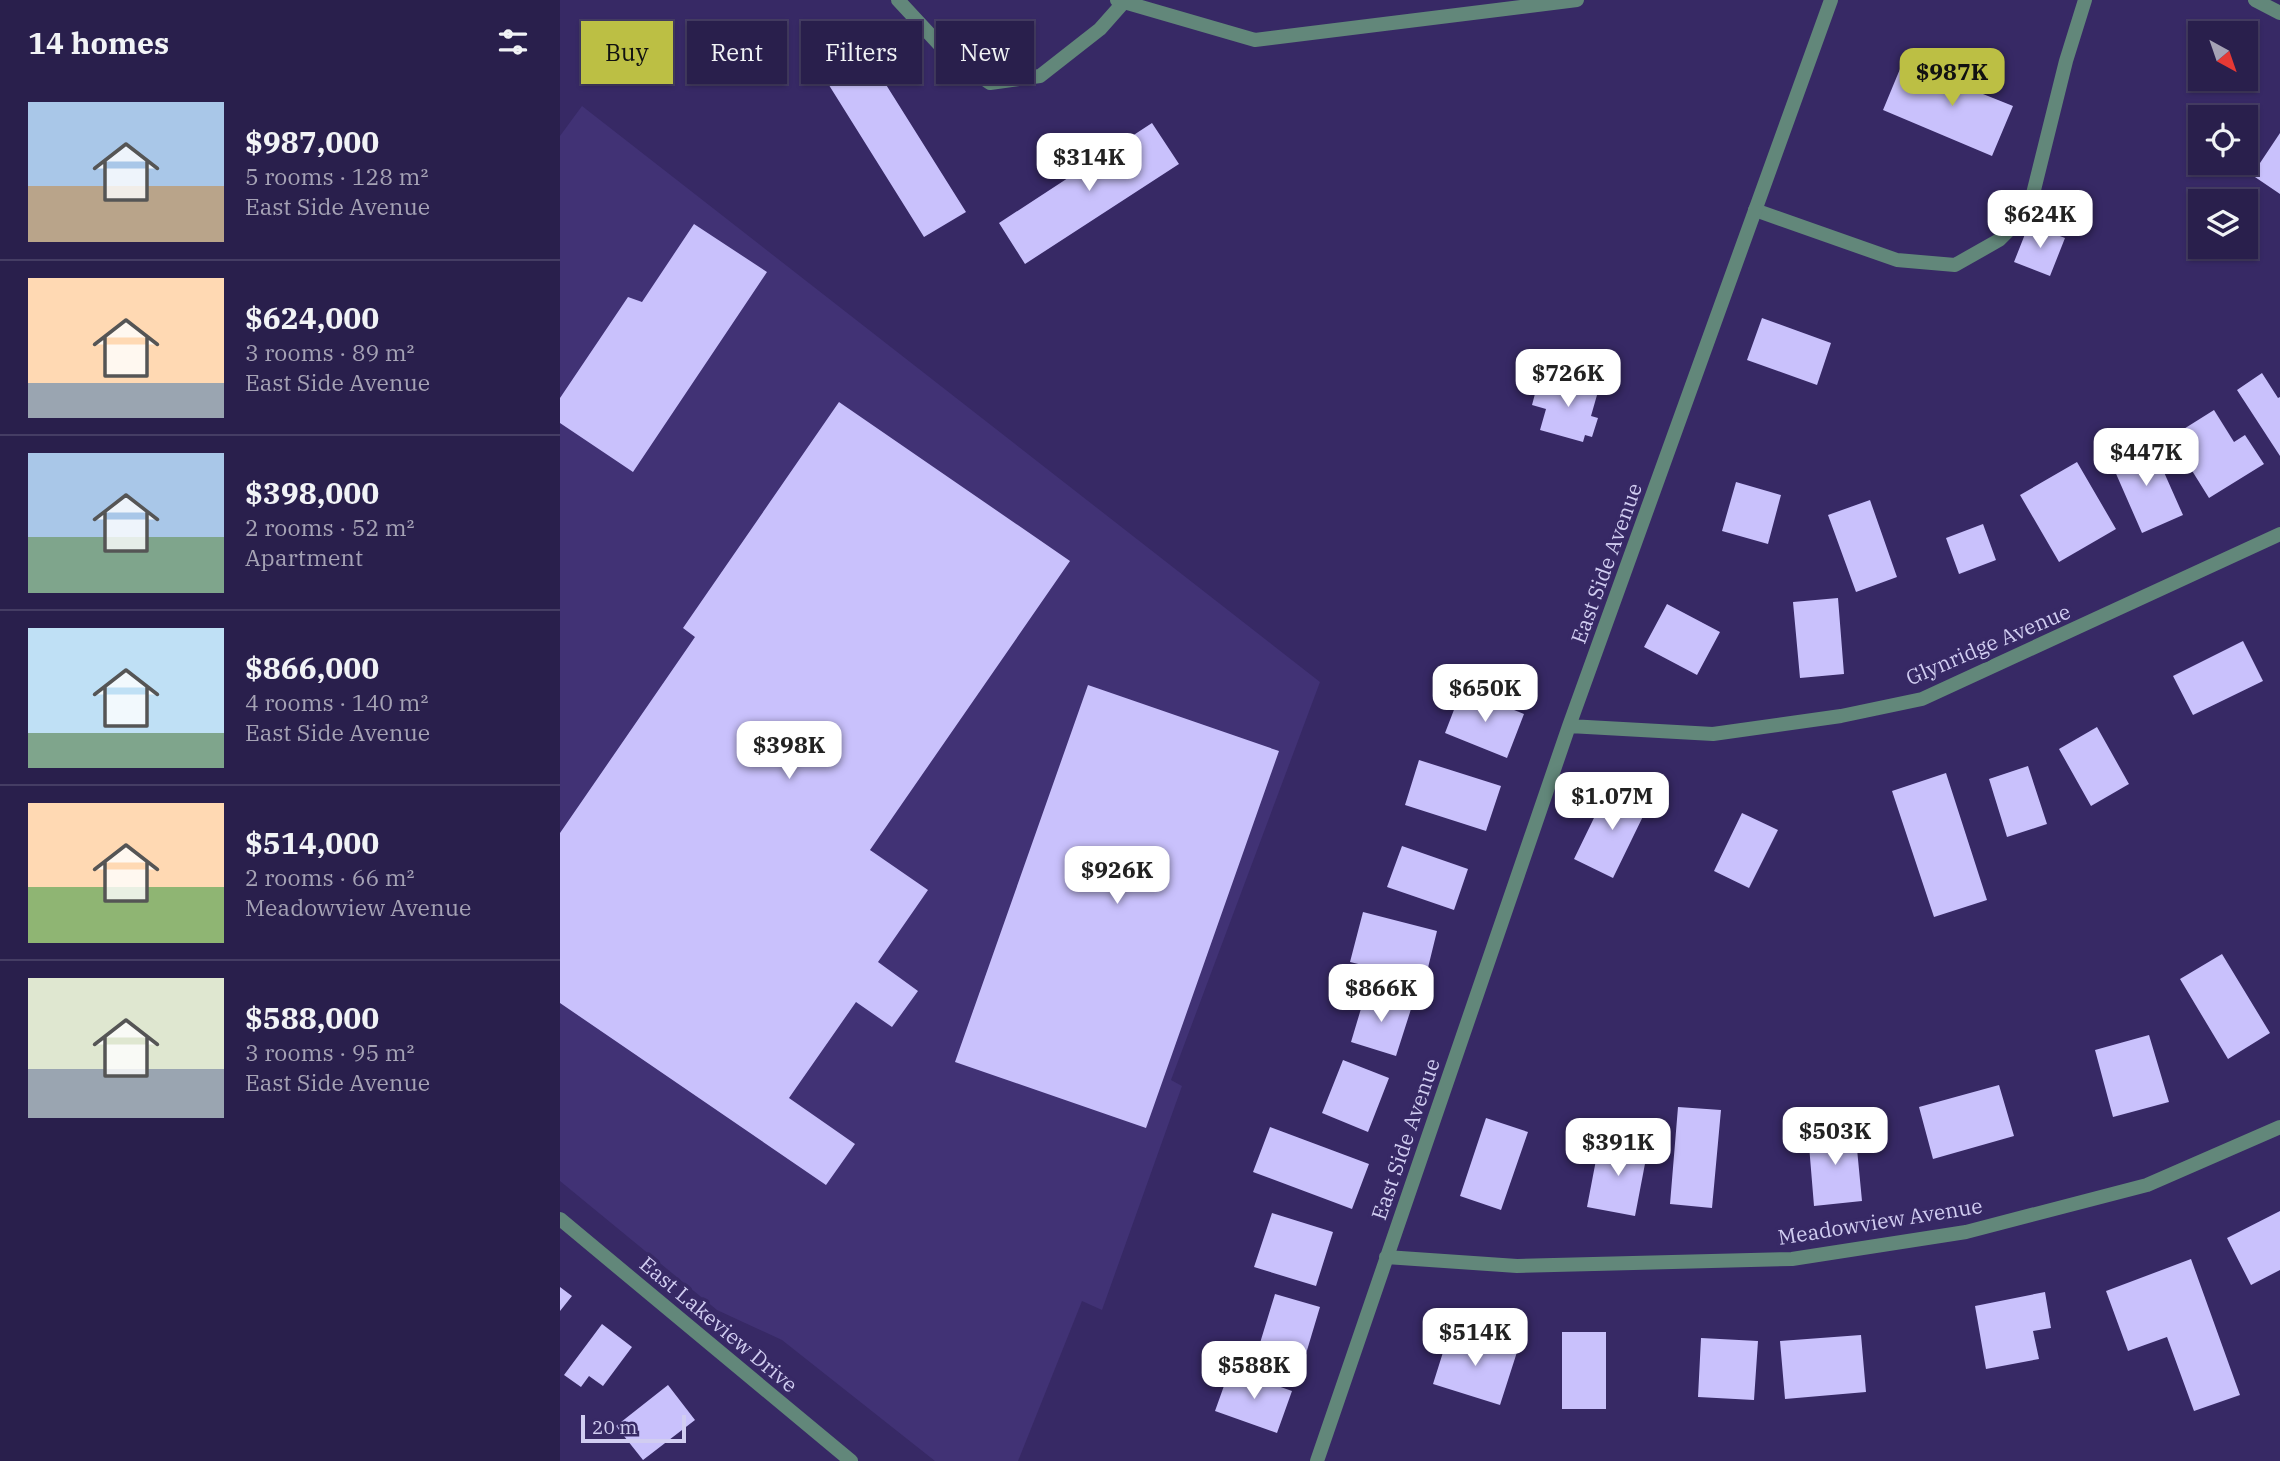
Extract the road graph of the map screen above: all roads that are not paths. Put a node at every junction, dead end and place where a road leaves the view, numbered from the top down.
1 (898, 0) edge
2 (1577, 0) edge
3 (1831, 0) edge
4 (2085, 0) edge
5 (2255, 0) edge
6 (1120, 2) edge
7 (2280, 13) edge
8 (1755, 210) junction
9 (2280, 534) edge
10 (1569, 726) junction
11 (2280, 1127) edge
12 (560, 1219) edge
13 (1386, 1257) junction
14 (852, 1461) edge
15 (1317, 1461) edge

1 - 6 street
2 - 6 street
3 - 8 street, East Side Avenue
4 - 8 street
5 - 7 street
8 - 10 street, East Side Avenue
9 - 10 street, Glynridge Avenue
10 - 13 street, East Side Avenue
11 - 13 street, Meadowview Avenue
12 - 14 street, East Lakeview Drive
13 - 15 street, East Side Avenue

